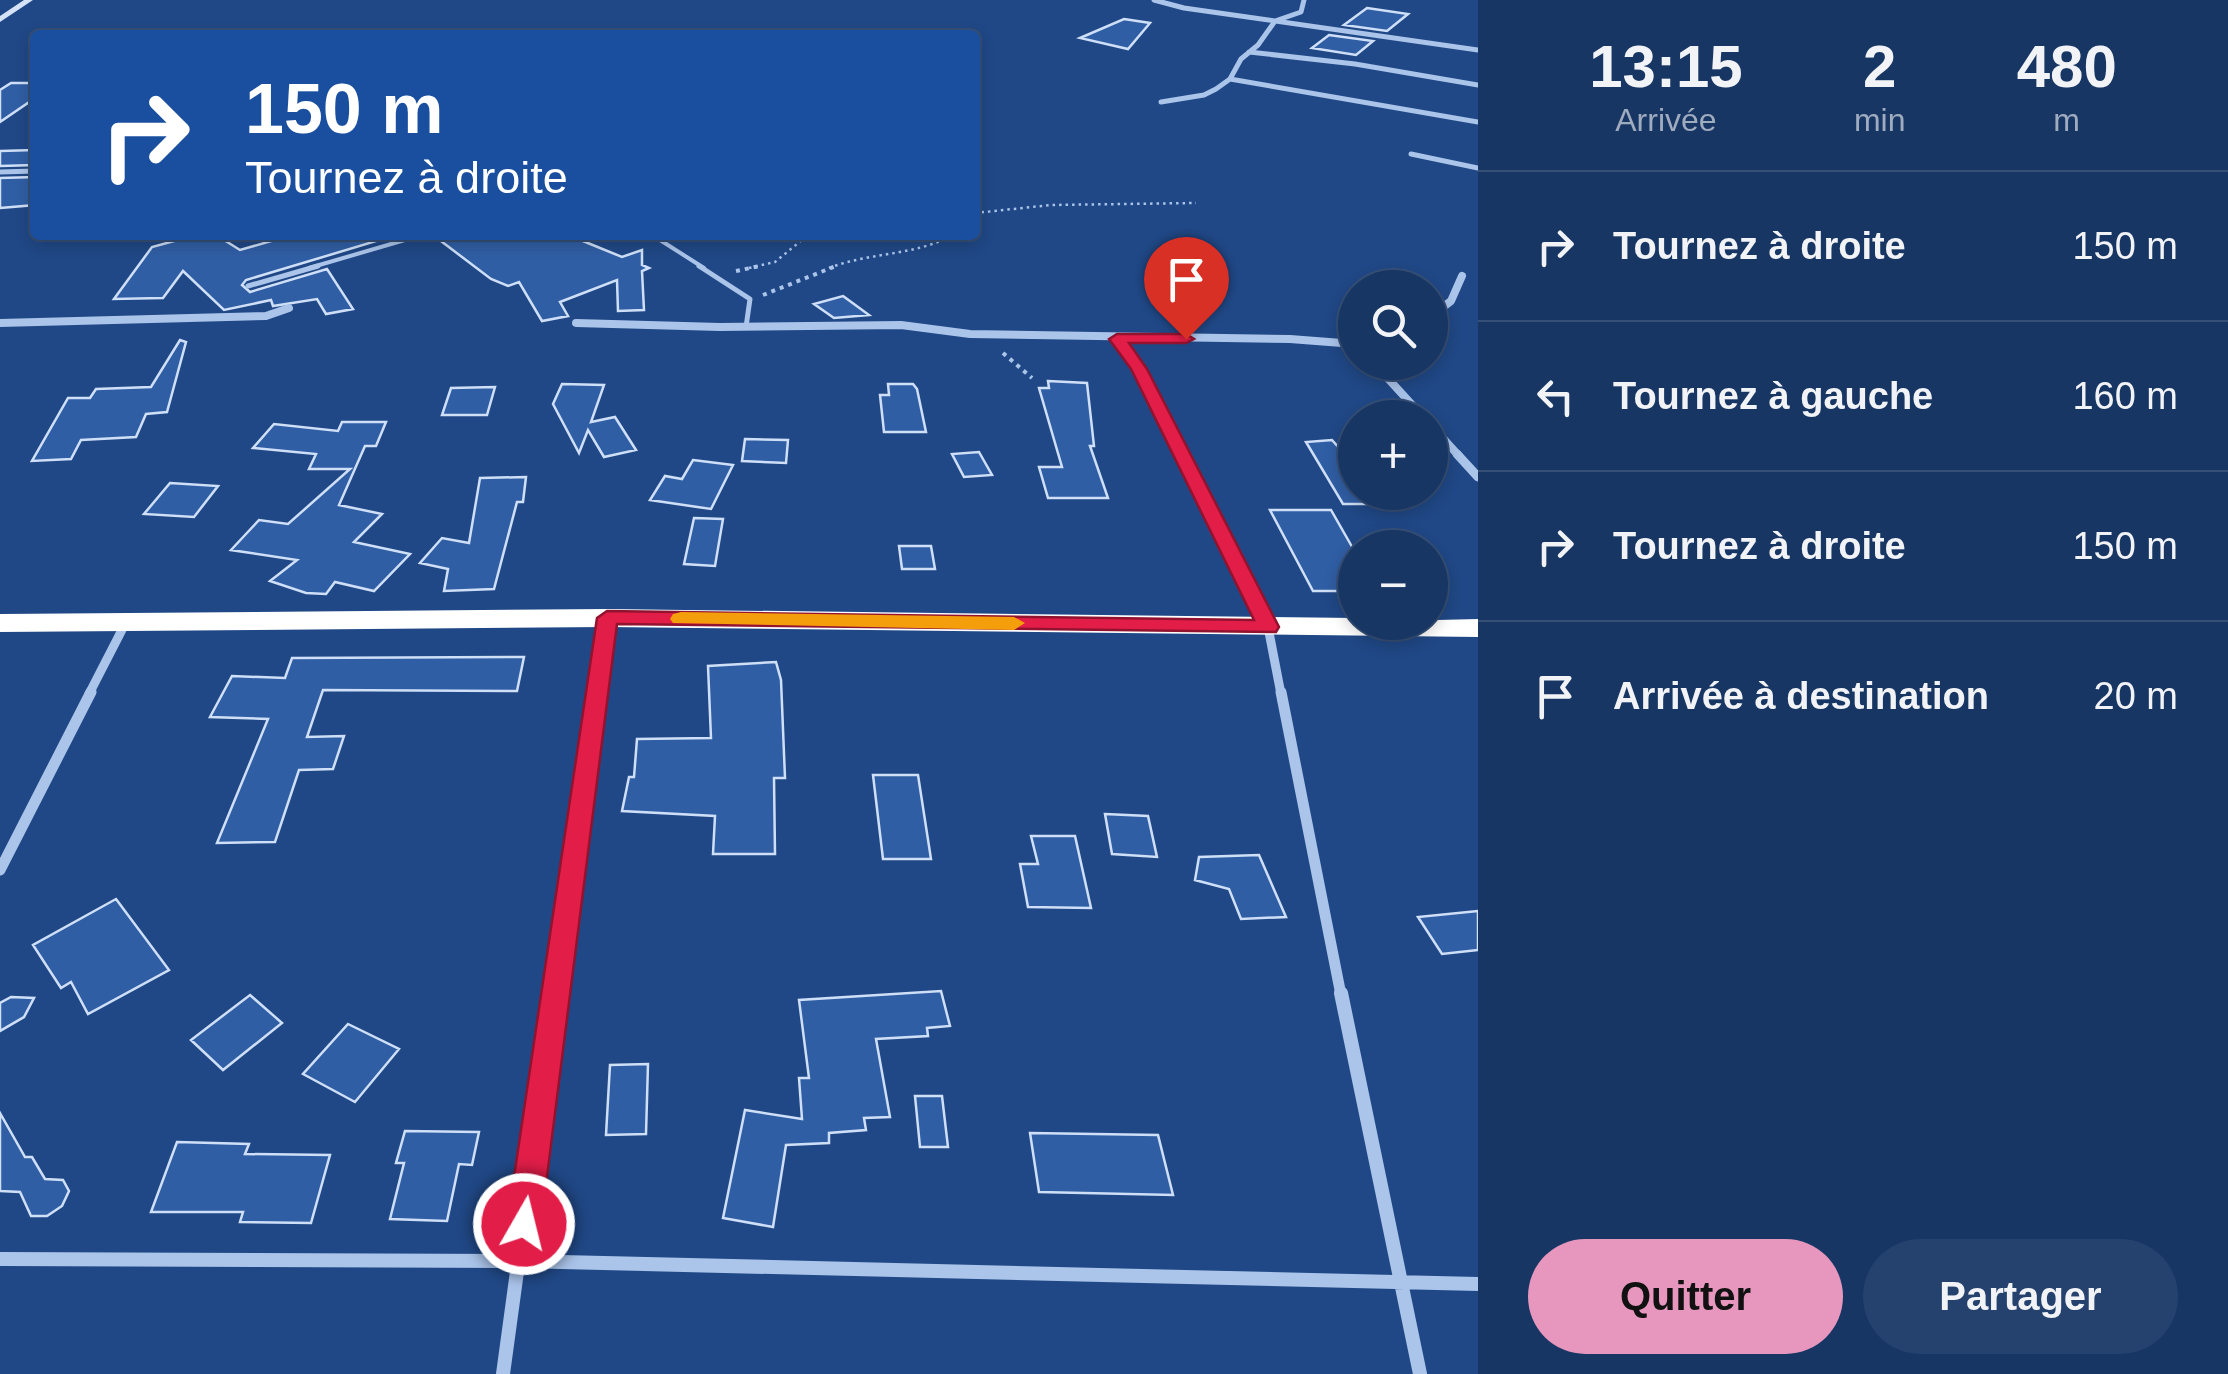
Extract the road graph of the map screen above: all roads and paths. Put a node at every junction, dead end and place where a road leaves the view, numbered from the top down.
1 (29, 0) edge
2 (1154, 0) edge
3 (1304, 0) edge
4 (0, 20) edge
5 (1275, 20) junction
6 (1478, 50) edge
7 (1249, 52) junction
8 (1230, 79) junction
9 (1478, 85) edge
10 (1161, 102) dead end
11 (1478, 122) edge
12 (1410, 154) dead end
13 (1478, 168) edge
14 (30, 171) edge
15 (0, 172) edge
16 (1196, 202) dead end
17 (980, 212) edge
18 (405, 240) edge
19 (660, 240) edge
20 (802, 240) edge
21 (939, 240) edge
22 (719, 275) junction
23 (1462, 276) dead end
24 (248, 286) dead end
25 (750, 299) junction
26 (1448, 303) edge
27 (289, 308) dead end
28 (0, 323) edge
29 (576, 323) dead end
30 (746, 327) junction
31 (1117, 339) junction
32 (1338, 342) edge
33 (1389, 380) edge
34 (1408, 400) edge
35 (1448, 444) edge
36 (1478, 477) edge
37 (607, 618) junction
38 (0, 623) edge
39 (126, 624) junction
40 (1268, 627) junction
41 (1478, 628) edge
42 (0, 870) edge
43 (0, 1259) edge
44 (519, 1261) junction
45 (1398, 1282) junction
46 (1478, 1284) edge
47 (502, 1374) edge
48 (1420, 1374) edge

1 - 4 main road
2 - 5 street
3 - 5 street
5 - 6 street
5 - 7 street
7 - 8 street
7 - 9 street
8 - 10 street
8 - 11 street
12 - 13 street
14 - 15 street
16 - 17 path
18 - 24 lane
19 - 22 lane
20 - 22 path
21 - 25 path
22 - 25 lane
23 - 26 street
25 - 30 lane
27 - 28 street
29 - 30 street
30 - 31 street
31 - 32 street
31 - 40 street
33 - 34 street
35 - 36 street
37 - 39 highway
37 - 40 highway
37 - 44 street
38 - 39 highway
39 - 42 street
40 - 41 highway
40 - 45 street
43 - 44 street
44 - 45 street
44 - 47 street
45 - 46 street
45 - 48 street

